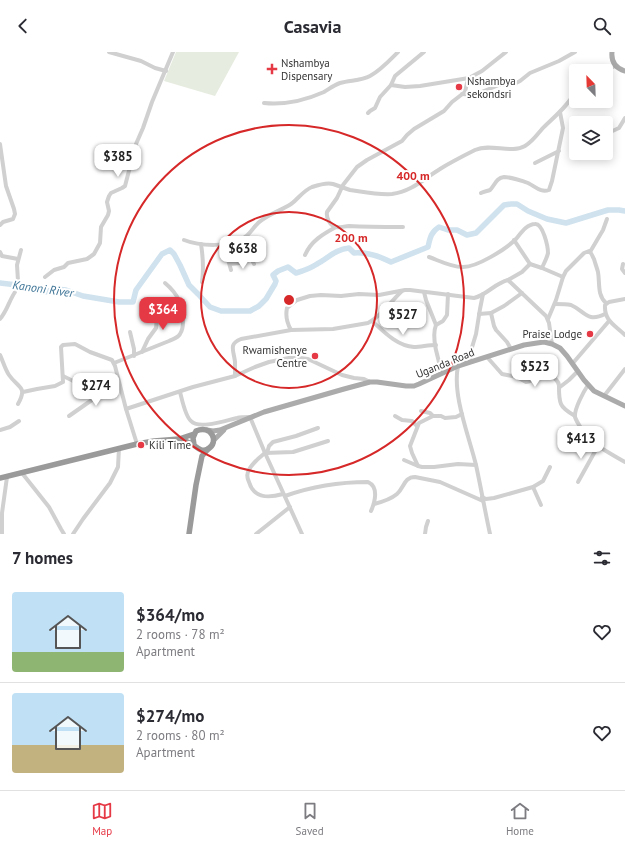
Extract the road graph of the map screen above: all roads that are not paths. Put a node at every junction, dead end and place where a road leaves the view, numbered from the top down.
1 (109, 52) edge
2 (173, 52) edge
3 (398, 52) edge
4 (424, 52) edge
5 (506, 52) edge
6 (575, 52) edge
7 (612, 52) edge
8 (615, 66) joint
9 (166, 71) junction
10 (625, 71) edge
11 (469, 78) junction
12 (391, 85) junction
13 (462, 94) junction
14 (569, 102) edge
15 (264, 103) dead end
16 (560, 112) junction
17 (368, 113) dead end
18 (625, 118) edge
19 (613, 131) edge
20 (0, 144) edge
21 (559, 150) junction
22 (535, 163) dead end
23 (342, 188) junction
24 (481, 193) dead end
25 (607, 219) dead end
26 (0, 225) edge
27 (336, 227) junction
28 (403, 227) dead end
29 (242, 239) junction
30 (184, 240) dead end
31 (514, 240) junction
32 (201, 244) junction
33 (224, 245) junction
34 (21, 250) dead end
35 (0, 252) edge
36 (590, 252) junction
37 (305, 255) dead end
38 (429, 257) dead end
39 (18, 259) junction
40 (251, 259) junction
41 (230, 264) junction
42 (254, 264) dead end
43 (530, 264) junction
44 (623, 264) dead end
45 (542, 268) junction
46 (231, 270) dead end
47 (625, 273) edge
48 (563, 276) junction
49 (45, 277) dead end
50 (508, 280) junction
51 (18, 281) dead end
52 (202, 282) dead end
53 (165, 283) dead end
54 (402, 290) junction
55 (15, 292) dead end
56 (424, 292) junction
57 (522, 293) junction
58 (448, 294) junction
59 (483, 294) junction
60 (625, 300) edge
61 (606, 303) junction
62 (554, 304) junction
63 (492, 313) junction
64 (479, 314) junction
65 (605, 314) junction
66 (184, 317) junction
67 (0, 319) edge
68 (548, 319) junction
69 (372, 321) junction
70 (609, 321) junction
71 (436, 325) junction
72 (290, 330) junction
73 (623, 331) edge
74 (130, 332) dead end
75 (625, 335) edge
76 (507, 342) junction
77 (552, 344) junction
78 (436, 345) junction
79 (511, 349) junction
80 (504, 351) junction
81 (142, 352) junction
82 (0, 355) edge
83 (134, 356) junction
84 (487, 357) junction
85 (471, 362) junction
86 (114, 363) junction
87 (573, 363) junction
88 (458, 366) junction
89 (625, 369) edge
90 (578, 371) junction
91 (443, 373) junction
92 (63, 376) junction
93 (235, 376) junction
94 (370, 382) junction
95 (588, 385) junction
96 (120, 386) junction
97 (560, 387) junction
98 (23, 392) junction
99 (180, 392) junction
100 (604, 396) junction
101 (93, 399) junction
102 (18, 404) dead end
103 (625, 406) edge
104 (126, 409) junction
105 (421, 411) dead end
106 (462, 414) junction
107 (68, 416) dead end
108 (395, 416) dead end
109 (433, 416) junction
110 (575, 416) junction
111 (250, 417) junction
112 (19, 421) dead end
113 (417, 426) junction
114 (228, 427) junction
115 (318, 428) dead end
116 (0, 430) edge
117 (207, 430) junction
118 (194, 434) junction
119 (179, 440) junction
120 (214, 440) junction
121 (328, 441) dead end
122 (137, 444) junction
123 (195, 446) junction
124 (598, 446) junction
125 (120, 448) junction
126 (208, 449) junction
127 (266, 453) junction
128 (404, 460) dead end
129 (625, 462) edge
130 (201, 463) junction
131 (476, 465) junction
132 (418, 466) junction
133 (550, 467) dead end
134 (22, 473) junction
135 (7, 477) junction
136 (0, 478) edge
137 (578, 482) dead end
138 (533, 487) junction
139 (284, 495) junction
140 (482, 499) junction
141 (374, 504) junction
142 (541, 506) dead end
143 (290, 507) junction
144 (371, 511) dead end
145 (428, 521) dead end
146 (2, 534) edge
147 (64, 534) edge
148 (73, 534) edge
149 (189, 534) edge
150 (256, 534) edge
151 (302, 534) edge
152 (425, 534) edge
153 (490, 534) edge

1 - 9 street
2 - 9 street
3 - 15 street
4 - 12 street
5 - 11 street
6 - 13 street
7 - 8 main road
8 - 10 main road
9 - 49 street
11 - 12 street
11 - 13 street
12 - 17 street
13 - 23 street
14 - 16 street
16 - 21 street
16 - 23 street
18 - 19 street
20 - 26 street
21 - 22 street
21 - 24 street
23 - 27 street
23 - 29 street
25 - 36 street
27 - 28 street
27 - 37 street
29 - 33 street
29 - 40 street
30 - 32 street
31 - 38 street
31 - 43 street
31 - 45 street
32 - 33 street
32 - 52 street
33 - 41 street
34 - 39 street
35 - 39 street
36 - 48 street
36 - 61 street
39 - 51 street
40 - 41 street
40 - 42 street
41 - 46 street
43 - 45 street
43 - 50 street
44 - 47 street
45 - 48 street
48 - 62 street
50 - 57 street
50 - 59 street
53 - 66 street
54 - 56 street
54 - 69 street
54 - 72 street
55 - 67 street
56 - 58 street
56 - 71 street
57 - 63 street
57 - 68 street
58 - 59 street
58 - 71 street
59 - 64 street
60 - 61 street
61 - 65 street
62 - 65 street
62 - 68 street
63 - 64 street
63 - 76 street
64 - 85 street
65 - 70 street
66 - 81 street
66 - 81 street
68 - 77 street
69 - 72 street
69 - 78 street
70 - 73 street
70 - 87 street
71 - 78 street
72 - 93 street
73 - 75 street
74 - 83 street
76 - 79 street
76 - 80 street
77 - 79 main road, Uganda Road
77 - 87 main road
78 - 91 street
79 - 80 main road, Uganda Road
80 - 84 main road, Uganda Road
81 - 83 street
82 - 98 street
83 - 86 street
84 - 85 main road, Uganda Road
84 - 97 street
85 - 88 main road, Uganda Road
86 - 92 street
86 - 96 street
87 - 90 main road
88 - 91 main road, Uganda Road
88 - 106 street
89 - 100 street
90 - 95 main road
90 - 97 street
91 - 94 main road, Uganda Road
92 - 98 street
92 - 101 street
93 - 94 street
93 - 99 street
94 - 111 main road, Uganda Road
95 - 100 main road
95 - 110 street
96 - 101 street
96 - 104 street
97 - 110 street
98 - 102 street
99 - 104 street
99 - 111 street
100 - 103 main road
101 - 107 street
104 - 122 street
105 - 109 street
106 - 109 street
106 - 131 street
108 - 113 street
109 - 113 street
110 - 124 street
111 - 114 main road, Uganda Road
111 - 127 street
112 - 116 street
113 - 132 street
114 - 117 main road, Uganda Road
114 - 120 main road, Uganda Road
115 - 127 street
117 - 118 highway
117 - 120 highway
118 - 119 highway
118 - 123 highway
119 - 122 highway
119 - 123 highway
120 - 126 highway
121 - 127 street
122 - 125 highway
123 - 126 highway
123 - 130 highway
124 - 129 street
124 - 137 street
125 - 134 highway
125 - 148 street
126 - 130 highway
127 - 139 street
127 - 139 street
128 - 132 street
130 - 149 highway
131 - 132 street
131 - 140 street
133 - 138 street
134 - 135 highway
134 - 147 street
135 - 136 highway
135 - 146 street
138 - 140 street
138 - 142 street
139 - 141 street
139 - 143 street
140 - 141 street
140 - 153 street
141 - 144 street
143 - 150 street
143 - 151 street
145 - 152 street

